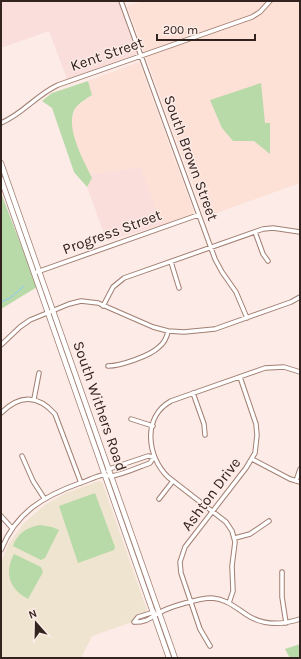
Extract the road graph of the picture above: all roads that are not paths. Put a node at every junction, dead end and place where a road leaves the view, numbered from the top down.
1 (122, 1) edge
2 (270, 1) edge
3 (141, 55) junction
4 (1, 123) edge
5 (1, 163) edge
6 (1, 179) edge
7 (198, 215) junction
8 (255, 232) junction
9 (300, 232) edge
10 (210, 247) junction
11 (268, 260) dead end
12 (171, 262) junction
13 (40, 271) junction
14 (34, 273) junction
15 (179, 288) dead end
16 (300, 298) edge
17 (104, 306) junction
18 (54, 311) junction
19 (48, 312) junction
20 (247, 318) junction
21 (168, 331) junction
22 (1, 345) edge
23 (108, 366) dead end
24 (300, 372) edge
25 (39, 373) dead end
26 (240, 377) junction
27 (193, 393) junction
28 (34, 399) junction
29 (1, 412) edge
30 (131, 419) dead end
31 (152, 426) junction
32 (205, 435) dead end
33 (22, 456) dead end
34 (154, 457) junction
35 (252, 459) junction
36 (109, 469) junction
37 (300, 469) edge
38 (104, 475) junction
39 (112, 476) junction
40 (173, 481) junction
41 (298, 482) edge
42 (80, 483) junction
43 (44, 498) junction
44 (159, 498) dead end
45 (213, 511) junction
46 (1, 516) edge
47 (269, 521) dead end
48 (12, 528) junction
49 (235, 538) junction
50 (1, 550) edge
51 (282, 572) dead end
52 (191, 601) junction
53 (229, 603) junction
54 (159, 612) junction
55 (153, 614) junction
56 (300, 619) edge
57 (286, 623) junction
58 (210, 646) dead end
59 (169, 658) edge
60 (175, 658) edge

1 - 3 street, South Brown Street
2 - 3 street, Kent Street
3 - 4 street, Kent Street
3 - 7 street, South Brown Street
5 - 13 main road, South Withers Road
6 - 14 main road, South Withers Road
7 - 10 street, South Brown Street
7 - 13 street, Progress Street
8 - 9 street
8 - 10 street
8 - 11 street
10 - 12 street
10 - 20 street, South Brown Street
12 - 15 street
12 - 17 street
13 - 14 street, Progress Street
13 - 18 main road, South Withers Road
14 - 19 main road, South Withers Road
16 - 20 street
17 - 18 street
17 - 21 street
18 - 19 street
18 - 36 main road, South Withers Road
19 - 22 street
19 - 38 main road, South Withers Road
20 - 21 street
21 - 23 street
24 - 26 street
25 - 28 street
26 - 27 street
26 - 35 street, Ashton Drive
27 - 31 street
27 - 32 street
28 - 29 street
28 - 42 street
30 - 31 street
31 - 34 street
33 - 43 street
34 - 36 street
34 - 39 street
34 - 40 street
35 - 41 street
35 - 45 street, Ashton Drive
36 - 38 street
36 - 39 main road, South Withers Road
37 - 41 street
38 - 39 street
38 - 42 street
38 - 55 main road, South Withers Road
39 - 54 main road, South Withers Road
40 - 44 street
40 - 45 street
42 - 43 street
43 - 48 street
45 - 49 street
45 - 52 street, Ashton Drive
46 - 48 street
47 - 49 street
48 - 50 street
49 - 53 street
51 - 57 street
52 - 53 street
52 - 54 street
52 - 58 street, Ashton Drive
53 - 57 street
54 - 55 street
54 - 60 main road, South Withers Road
55 - 59 main road, South Withers Road
56 - 57 street

